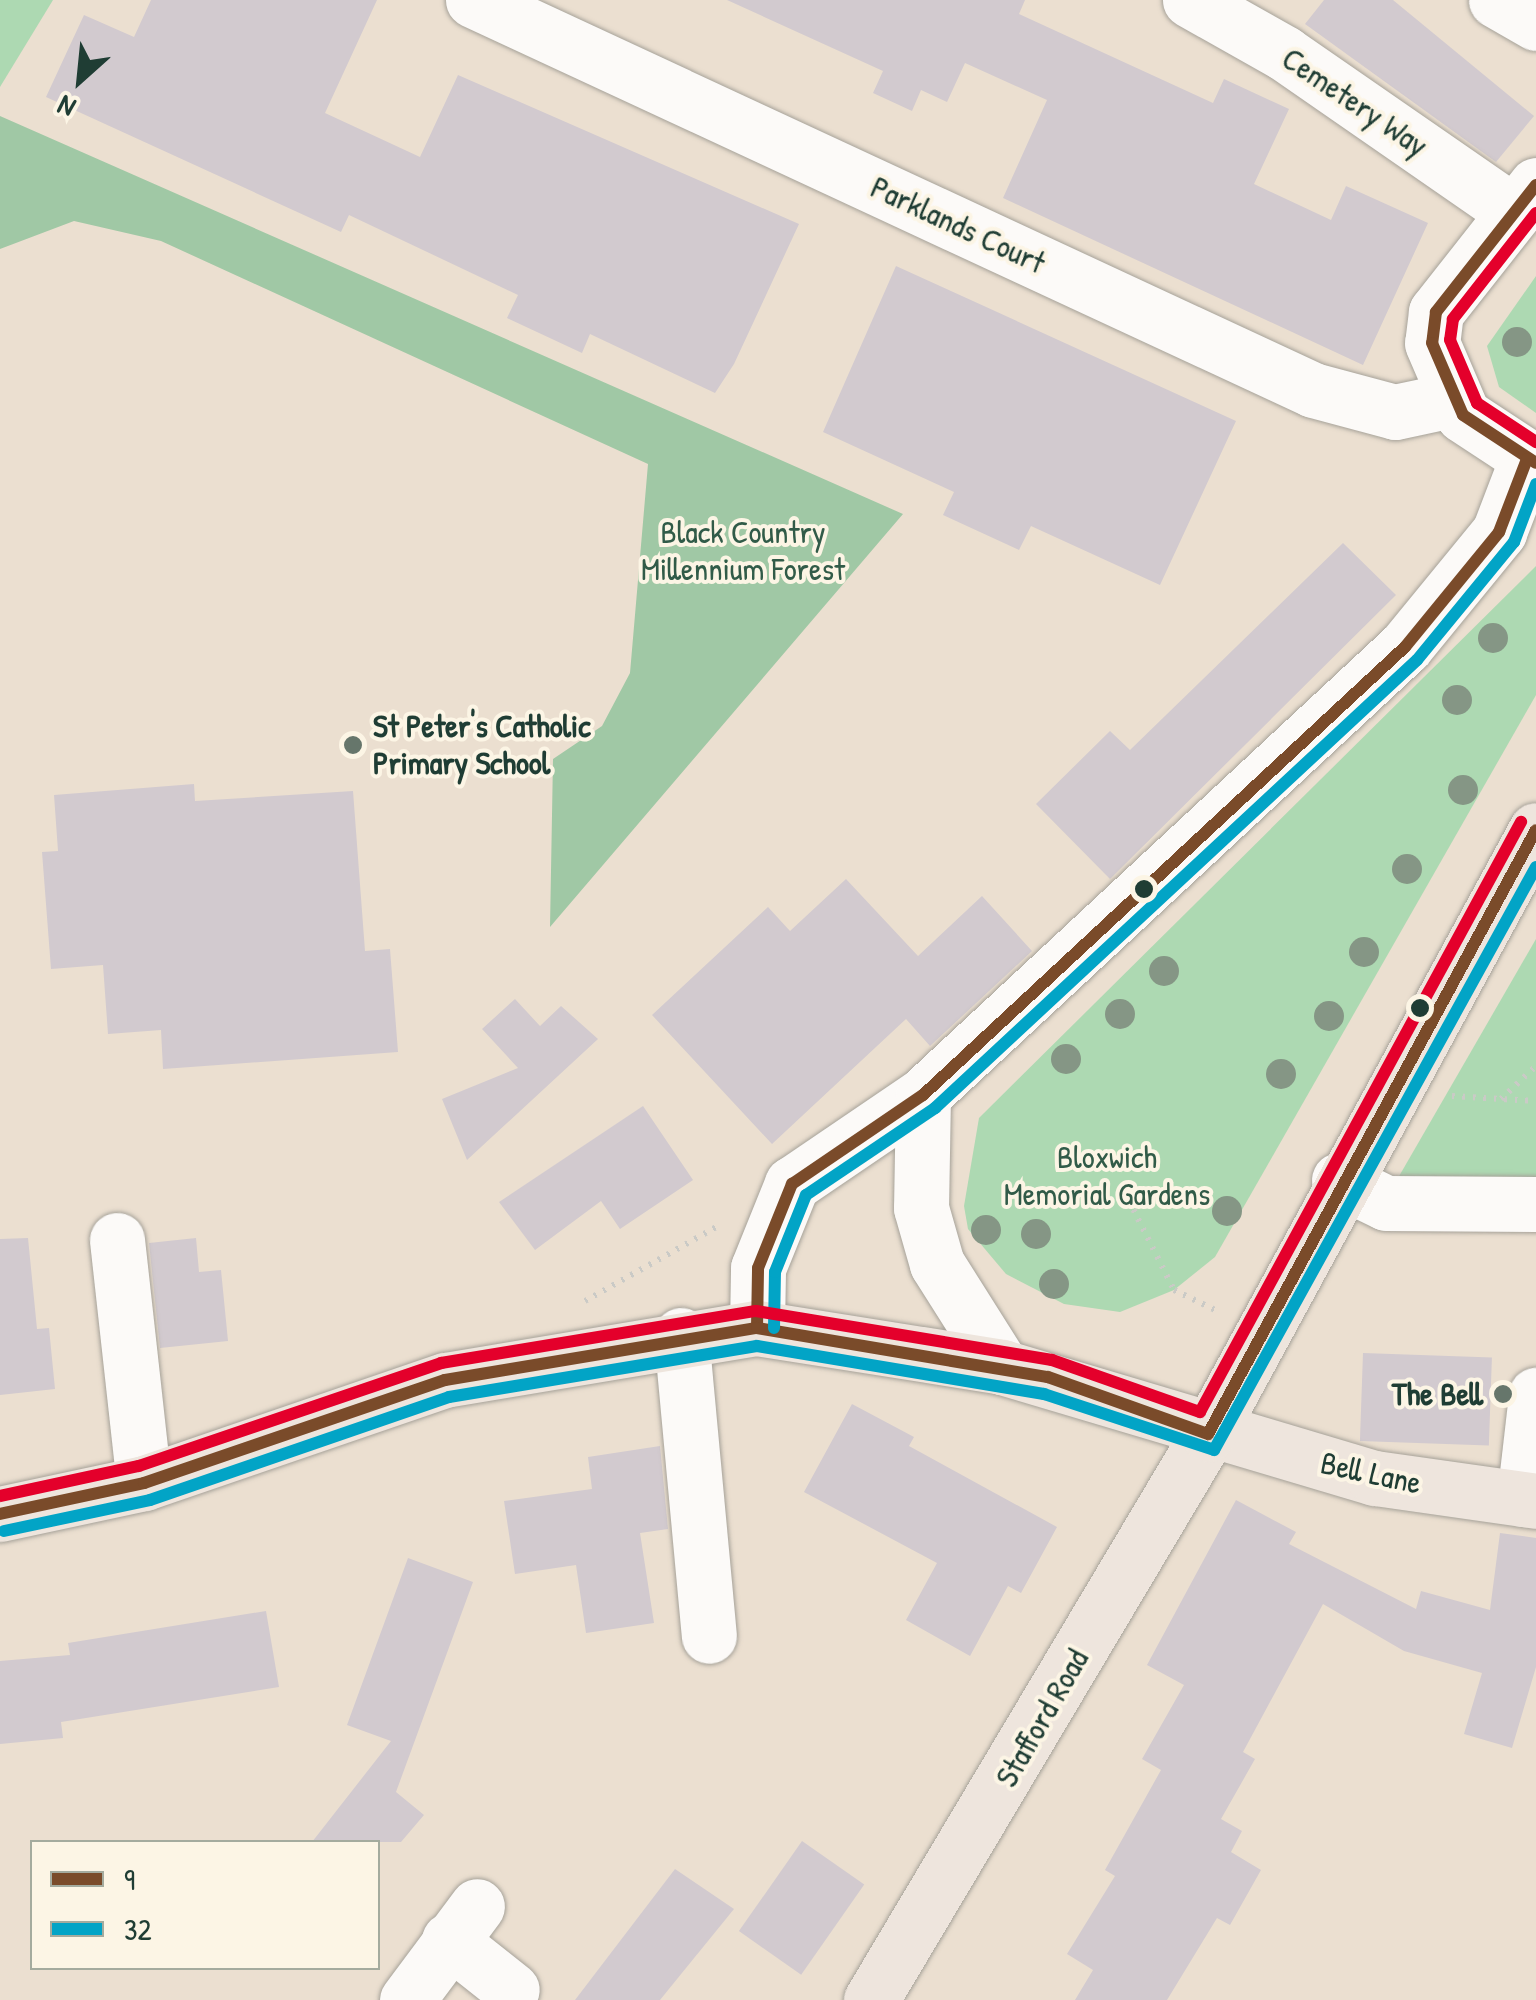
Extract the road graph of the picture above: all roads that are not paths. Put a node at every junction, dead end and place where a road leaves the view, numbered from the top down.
1 (473, 0) edge
2 (1190, 0) edge
3 (1496, 0) edge
4 (1536, 22) edge
5 (1525, 199) edge
6 (1451, 400) junction
7 (1531, 461) edge
8 (1536, 830) edge
9 (924, 1095) junction
10 (1339, 1180) junction
11 (1536, 1204) edge
12 (117, 1240) dead end
13 (757, 1328) junction
14 (680, 1335) junction
15 (1002, 1367) junction
16 (1536, 1394) edge
17 (1208, 1434) junction
18 (144, 1483) junction
19 (1530, 1500) edge
20 (0, 1514) edge
21 (709, 1636) dead end
22 (512, 1990) dead end
23 (407, 2000) edge
24 (871, 2000) edge

1 - 6 street, Parklands Court
2 - 5 street, Cemetery Way
3 - 4 street
5 - 6 street
6 - 7 street
7 - 9 street
8 - 10 main road, Stafford Road
9 - 13 street
9 - 15 street
10 - 11 street
10 - 17 main road, Stafford Road
12 - 18 street
13 - 14 main road, Bell Lane
13 - 15 main road, Bell Lane
14 - 18 main road, Bell Lane
14 - 21 street
15 - 17 main road, Bell Lane
16 - 19 street
17 - 19 main road, Bell Lane
17 - 24 main road, Stafford Road
18 - 20 main road, Bell Lane
22 - 23 street

